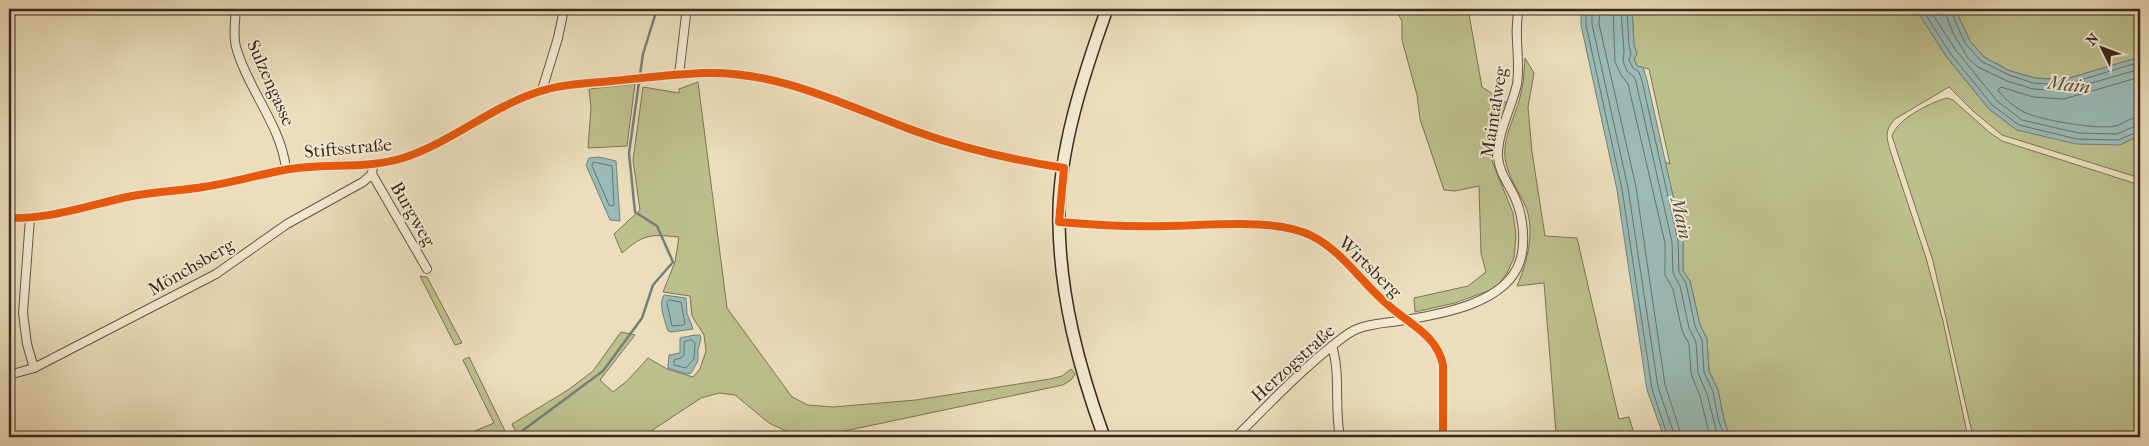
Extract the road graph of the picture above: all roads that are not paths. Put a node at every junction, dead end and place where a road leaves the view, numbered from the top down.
1 (236, 9) edge
2 (564, 9) edge
3 (1107, 9) edge
4 (1519, 9) edge
5 (686, 15) dead end
6 (679, 75) junction
7 (542, 90) junction
8 (373, 165) junction
9 (1064, 168) junction
10 (286, 169) junction
11 (372, 174) junction
12 (9, 218) edge
13 (30, 218) junction
14 (1058, 222) junction
15 (427, 269) dead end
16 (1407, 320) junction
17 (1332, 346) junction
18 (34, 368) junction
19 (9, 375) edge
20 (1104, 437) edge
21 (1236, 437) edge
22 (1340, 437) edge
23 (1443, 437) edge

1 - 10 street, Sulzengasse
2 - 7 street
3 - 9 street
4 - 16 street, Maintalweg
5 - 6 street
6 - 7 street, Stiftsstraße
6 - 9 street, Stiftsstraße
7 - 8 street, Stiftsstraße
8 - 10 street, Stiftsstraße
8 - 11 street
9 - 14 street
10 - 13 street, Stiftsstraße
11 - 15 street, Burgweg
11 - 18 street, Mönchsberg
12 - 13 street, Stiftsstraße
13 - 18 street
14 - 16 street, Wirtsberg
14 - 20 street
16 - 17 street, Herzogstraße
16 - 23 street, Wirtsberg
17 - 21 street, Herzogstraße
17 - 22 street
18 - 19 street, Mönchsberg

